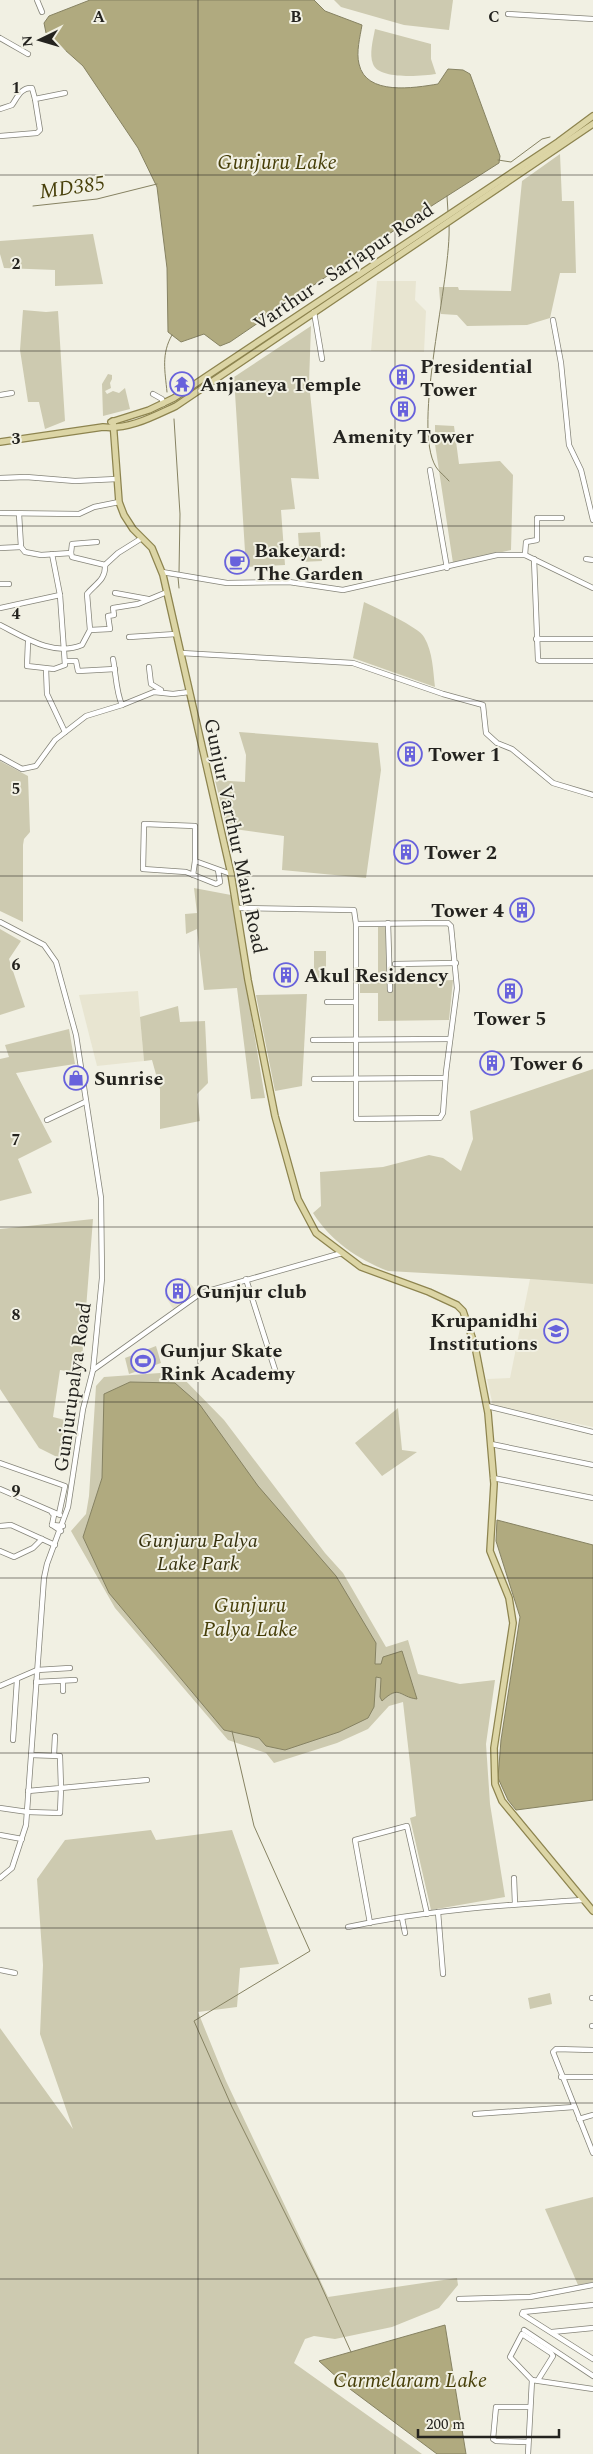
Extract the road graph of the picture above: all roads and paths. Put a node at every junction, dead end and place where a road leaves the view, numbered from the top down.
1 (37, 0) edge
2 (42, 12) dead end
3 (508, 14) dead end
4 (593, 19) edge
5 (0, 38) edge
6 (28, 54) dead end
7 (65, 93) dead end
8 (35, 99) junction
9 (0, 109) edge
10 (593, 116) edge
11 (593, 124) edge
12 (0, 136) edge
13 (314, 312) junction
14 (553, 320) dead end
15 (322, 359) dead end
16 (12, 393) dead end
17 (153, 394) dead end
18 (0, 395) edge
19 (163, 404) junction
20 (113, 421) junction
21 (103, 427) junction
22 (114, 428) junction
23 (0, 442) edge
24 (430, 470) dead end
25 (0, 478) edge
26 (117, 479) junction
27 (119, 502) junction
28 (0, 513) edge
29 (19, 514) junction
30 (562, 518) dead end
31 (593, 520) edge
32 (142, 538) junction
33 (97, 542) dead end
34 (21, 547) junction
35 (0, 548) edge
36 (71, 553) junction
37 (52, 554) junction
38 (525, 555) junction
39 (534, 559) junction
40 (586, 559) dead end
41 (593, 560) edge
42 (105, 565) junction
43 (447, 568) junction
44 (162, 572) junction
45 (0, 584) edge
46 (9, 584) dead end
47 (593, 588) edge
48 (167, 592) junction
49 (115, 593) dead end
50 (60, 595) junction
51 (148, 599) junction
52 (0, 608) edge
53 (0, 625) edge
54 (90, 630) junction
55 (176, 634) junction
56 (129, 637) dead end
57 (536, 639) junction
58 (593, 639) edge
59 (28, 642) junction
60 (65, 648) junction
61 (181, 653) junction
62 (113, 659) dead end
63 (593, 661) edge
64 (66, 662) junction
65 (149, 667) dead end
66 (46, 669) junction
67 (115, 669) junction
68 (163, 691) junction
69 (189, 692) junction
70 (122, 705) junction
71 (65, 732) junction
72 (0, 757) edge
73 (593, 795) edge
74 (195, 861) junction
75 (218, 870) junction
76 (193, 875) junction
77 (219, 877) junction
78 (231, 877) junction
79 (237, 908) junction
80 (0, 922) edge
81 (388, 923) junction
82 (356, 924) junction
83 (456, 963) junction
84 (395, 964) dead end
85 (390, 990) dead end
86 (327, 1002) dead end
87 (355, 1002) junction
88 (450, 1039) junction
89 (313, 1040) dead end
90 (356, 1040) junction
91 (445, 1078) junction
92 (314, 1079) dead end
93 (356, 1079) junction
94 (85, 1102) junction
95 (47, 1120) dead end
96 (342, 1253) junction
97 (246, 1279) junction
98 (93, 1370) junction
99 (277, 1376) dead end
100 (487, 1406) junction
101 (593, 1432) edge
102 (491, 1444) junction
103 (0, 1463) edge
104 (593, 1465) edge
105 (493, 1478) junction
106 (0, 1490) edge
107 (593, 1498) edge
108 (59, 1514) junction
109 (66, 1517) junction
110 (0, 1526) edge
111 (62, 1529) junction
112 (42, 1539) junction
113 (55, 1545) junction
114 (0, 1551) edge
115 (70, 1668) dead end
116 (37, 1670) junction
117 (17, 1680) junction
118 (75, 1680) dead end
119 (63, 1681) junction
120 (36, 1682) junction
121 (0, 1686) edge
122 (63, 1691) dead end
123 (55, 1736) dead end
124 (13, 1740) dead end
125 (31, 1755) junction
126 (54, 1755) junction
127 (147, 1780) dead end
128 (61, 1788) junction
129 (28, 1791) junction
130 (0, 1808) edge
131 (28, 1812) junction
132 (0, 1835) edge
133 (22, 1839) junction
134 (0, 1878) edge
135 (514, 1878) dead end
136 (588, 1903) edge
137 (515, 1904) junction
138 (593, 1911) edge
139 (438, 1912) junction
140 (426, 1914) junction
141 (402, 1918) junction
142 (370, 1923) junction
143 (348, 1927) dead end
144 (405, 1933) dead end
145 (0, 1970) edge
146 (15, 1973) dead end
147 (443, 1974) dead end
148 (593, 2050) edge
149 (561, 2077) junction
150 (593, 2077) edge
151 (574, 2107) junction
152 (475, 2114) dead end
153 (593, 2115) edge
154 (579, 2119) junction
155 (593, 2153) edge
156 (593, 2285) edge
157 (459, 2299) dead end
158 (593, 2305) edge
159 (593, 2328) edge
160 (524, 2330) dead end
161 (550, 2332) junction
162 (593, 2358) edge
163 (593, 2376) edge
164 (532, 2380) junction
165 (538, 2380) junction
166 (593, 2389) edge
167 (530, 2407) junction
168 (528, 2442) junction
169 (528, 2454) edge

1 - 2 street
3 - 4 street
5 - 6 street
7 - 8 street
8 - 9 street
8 - 12 street
10 - 19 main road, Varthur - Sarjapur Road
11 - 13 main road, Varthur - Sarjapur Road
13 - 15 street
13 - 22 main road, Varthur - Sarjapur Road
14 - 31 street
16 - 18 street
17 - 19 street
19 - 20 main road, Varthur - Sarjapur Road
20 - 21 main road, Varthur - Sarjapur Road
20 - 22 main road, Gunjur Varthur Main Road
21 - 22 main road, Varthur - Sarjapur Road
21 - 23 main road, Varthur - Sarjapur Road
22 - 26 main road, Gunjur Varthur Main Road
24 - 43 street
25 - 26 street
26 - 27 main road, Gunjur Varthur Main Road
27 - 29 street
27 - 32 main road, Gunjur Varthur Main Road
28 - 29 street
29 - 34 street
30 - 38 street
32 - 42 street
32 - 44 main road, Gunjur Varthur Main Road
33 - 36 street
34 - 35 street
34 - 37 street
36 - 37 street
36 - 42 street
37 - 50 street
38 - 39 street
38 - 43 street
39 - 47 street
39 - 57 street
40 - 41 street
42 - 54 street
43 - 44 street
44 - 48 main road, Gunjur Varthur Main Road
45 - 46 street
48 - 51 street
48 - 55 main road, Gunjur Varthur Main Road
49 - 51 street
50 - 52 street
50 - 60 street
51 - 54 street
53 - 59 street
54 - 60 street
55 - 56 street
55 - 61 main road, Gunjur Varthur Main Road
57 - 58 street
57 - 63 street
59 - 60 street
59 - 66 street
60 - 64 street
61 - 69 main road, Gunjur Varthur Main Road
61 - 73 street
62 - 67 street
64 - 66 street
64 - 67 street
65 - 68 street
66 - 71 street
67 - 70 street
68 - 69 street
68 - 70 street
69 - 78 main road, Gunjur Varthur Main Road
70 - 71 street
71 - 72 street
74 - 75 street
74 - 76 street
74 - 76 street
75 - 77 street
75 - 78 street
76 - 77 street
77 - 78 street
78 - 79 main road, Gunjur Varthur Main Road
79 - 82 street
79 - 96 main road, Gunjur Varthur Main Road
80 - 94 street, Gunjurupalya Road
81 - 82 street
81 - 83 street
81 - 85 street
82 - 87 street
83 - 84 street
83 - 88 street
86 - 87 street
87 - 90 street
88 - 90 street
88 - 91 street
89 - 90 street
90 - 93 street
91 - 93 street
91 - 93 street
92 - 93 street
94 - 95 street
94 - 98 street, Gunjurupalya Road
96 - 97 street
96 - 100 main road, Gunjur Varthur Main Road
97 - 98 street
97 - 99 street
98 - 109 street, Gunjurupalya Road
100 - 101 street
100 - 102 main road, Gunjur Varthur Main Road
102 - 104 street
102 - 105 main road, Gunjur Varthur Main Road
103 - 108 street
105 - 107 street
105 - 136 main road, Gunjur Varthur Main Road
106 - 108 street
106 - 111 street
108 - 109 street
109 - 111 street, Gunjurupalya Road
110 - 112 street
111 - 113 street, Gunjurupalya Road
112 - 113 street
112 - 114 street
113 - 116 street, Gunjurupalya Road
115 - 116 street
116 - 117 street
116 - 120 street, Gunjurupalya Road
117 - 121 street
117 - 124 street
118 - 119 street
119 - 120 street
119 - 122 street
120 - 125 street, Gunjurupalya Road
123 - 126 street
125 - 126 street
125 - 129 street, Gunjurupalya Road
126 - 128 street
127 - 128 street
128 - 129 street
128 - 131 street
129 - 131 street, Gunjurupalya Road
130 - 131 street
131 - 133 street, Gunjurupalya Road
132 - 133 street
133 - 134 street, Gunjurupalya Road
135 - 137 street
136 - 137 street
136 - 138 main road, Gunjur Varthur Main Road
137 - 139 street
139 - 140 street
139 - 147 street
140 - 141 street
140 - 142 street
141 - 142 street
141 - 144 street
142 - 143 street
145 - 146 street
148 - 149 street
149 - 150 street
149 - 151 street
151 - 152 street
151 - 154 street
153 - 154 street
154 - 155 street
156 - 157 street
158 - 161 street
159 - 161 street
160 - 163 street
161 - 162 street
164 - 165 street
164 - 165 street
164 - 167 street
165 - 166 street
167 - 168 street
167 - 168 street
168 - 169 street

